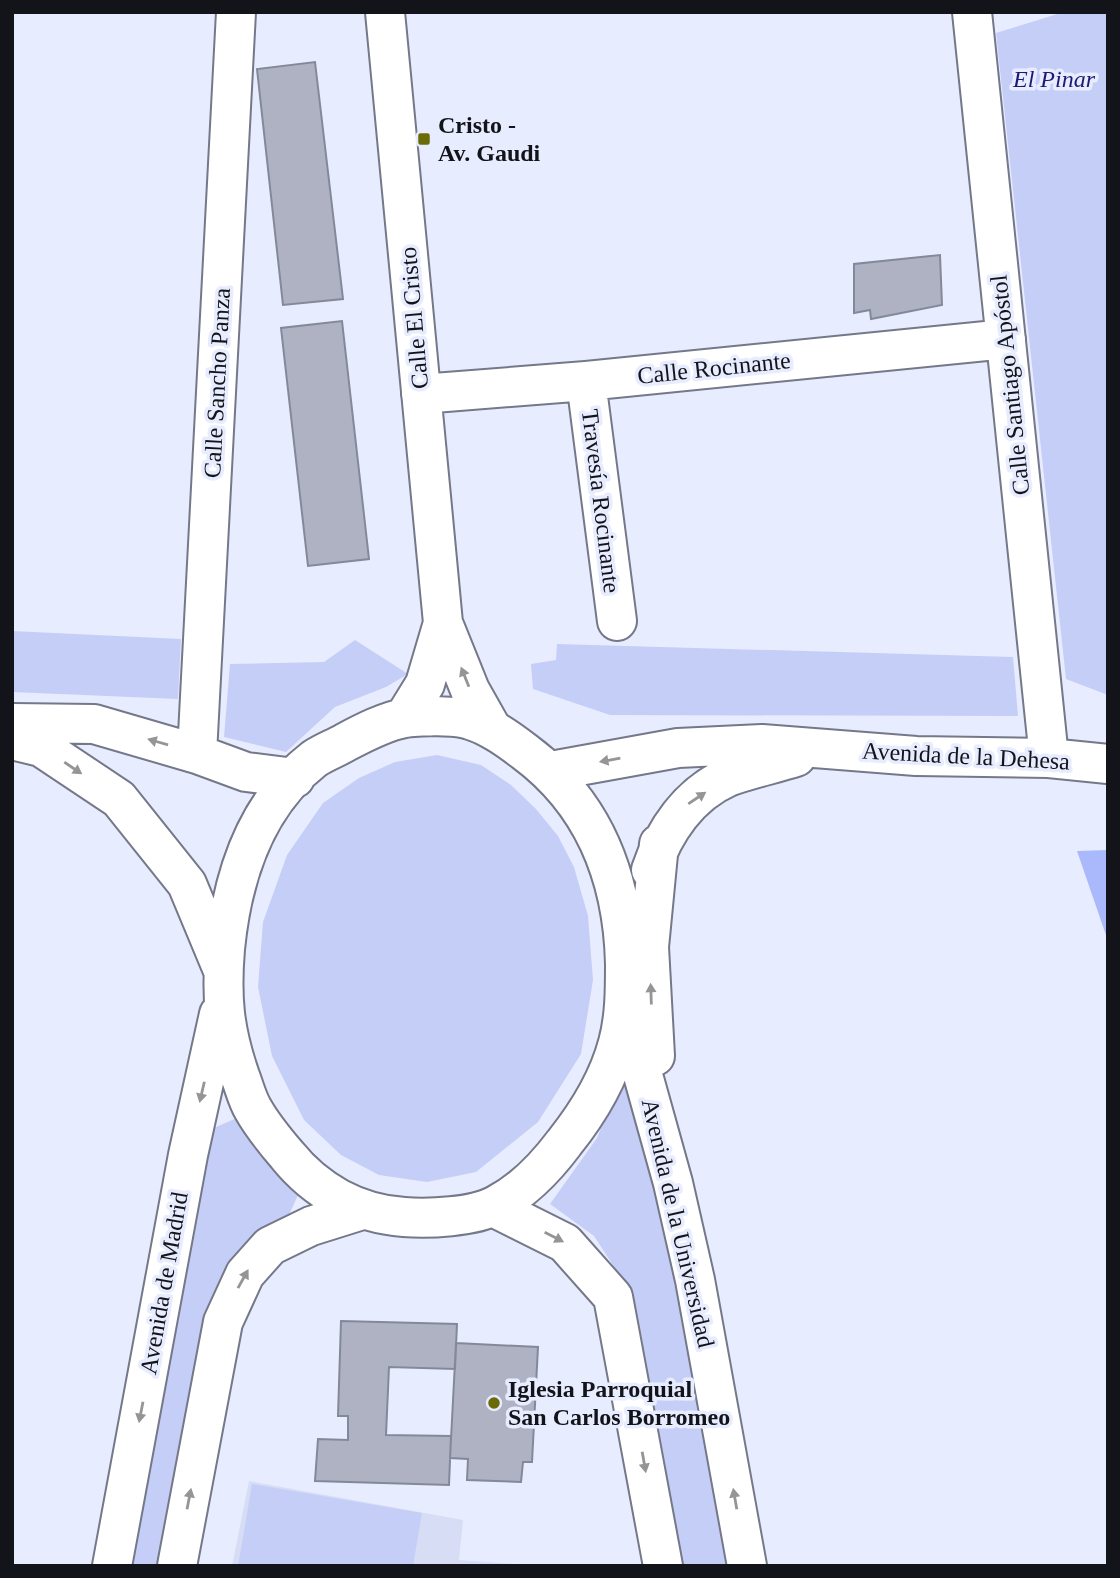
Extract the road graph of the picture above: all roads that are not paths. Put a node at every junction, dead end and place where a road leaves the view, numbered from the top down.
1 (236, 12) edge
2 (385, 12) edge
3 (972, 12) edge
4 (1006, 339) junction
5 (586, 381) junction
6 (421, 394) junction
7 (617, 621) dead end
8 (443, 623) junction
9 (404, 718) junction
10 (12, 723) edge
11 (492, 729) junction
12 (12, 740) edge
13 (824, 749) junction
14 (197, 754) junction
15 (1049, 758) junction
16 (1108, 764) edge
17 (551, 771) junction
18 (295, 778) junction
19 (659, 845) junction
20 (624, 944) junction
21 (223, 986) junction
22 (624, 1006) junction
23 (673, 1183) junction
24 (493, 1207) junction
25 (362, 1210) junction
26 (112, 1566) edge
27 (177, 1566) edge
28 (663, 1566) edge
29 (747, 1566) edge

1 - 14 street, Calle Sancho Panza
2 - 6 street, Calle El Cristo
3 - 4 street, Calle Santiago Apóstol
4 - 5 street, Calle Rocinante
4 - 15 street, Calle Santiago Apóstol
5 - 6 street, Calle Rocinante
5 - 7 street, Travesía Rocinante
6 - 8 street, Calle El Cristo
8 - 9 street, Calle El Cristo
11 -> 8 street, Calle El Cristo
9 - 11 street
9 - 18 street
14 -> 10 street
11 - 17 street
12 -> 21 street
13 - 15 street, Avenida de la Dehesa
13 -> 17 street, Avenida de la Dehesa
19 -> 13 street, Avenida de la Dehesa
14 - 18 street
15 - 16 street, Avenida de la Dehesa
17 - 20 street
18 - 21 street
19 - 20 street, Avenida de la Dehesa
23 -> 19 street
20 - 22 street
21 - 25 street
21 -> 26 street, Avenida de Madrid
22 - 23 street, Avenida de la Universidad
22 - 24 street
29 -> 23 street, Avenida de la Universidad
24 - 25 street
24 -> 28 street
27 -> 25 street

